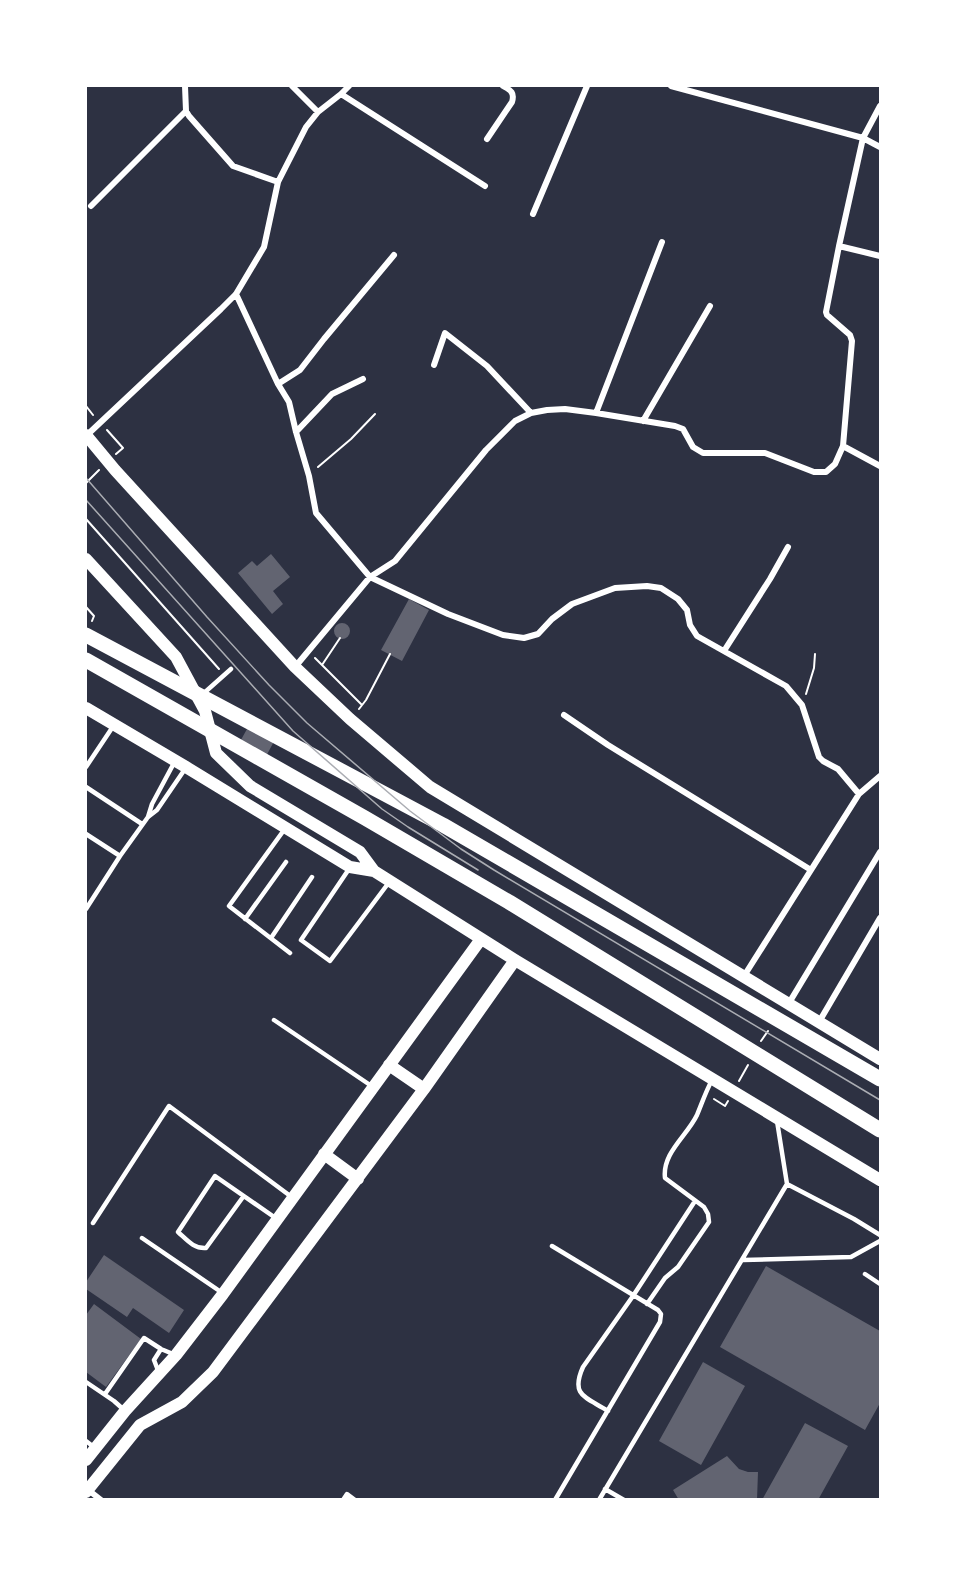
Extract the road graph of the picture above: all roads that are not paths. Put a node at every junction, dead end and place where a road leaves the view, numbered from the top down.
1 (185, 86) edge
2 (292, 86) edge
3 (349, 86) edge
4 (503, 86) edge
5 (587, 86) edge
6 (671, 86) edge
7 (341, 94) junction
8 (880, 106) edge
9 (186, 111) junction
10 (318, 112) junction
11 (863, 138) junction
12 (487, 139) dead end
13 (880, 147) edge
14 (278, 182) junction
15 (485, 186) dead end
16 (91, 206) dead end
17 (533, 214) dead end
18 (662, 242) dead end
19 (839, 246) junction
20 (394, 255) dead end
21 (880, 256) edge
22 (236, 294) junction
23 (710, 306) dead end
24 (434, 365) dead end
25 (363, 379) dead end
26 (278, 384) junction
27 (531, 413) junction
28 (596, 413) junction
29 (643, 421) junction
30 (296, 432) junction
31 (86, 436) edge
32 (843, 446) junction
33 (880, 466) edge
34 (788, 547) dead end
35 (86, 560) edge
36 (370, 577) junction
37 (86, 635) edge
38 (724, 651) junction
39 (86, 660) edge
40 (295, 668) junction
41 (231, 669) dead end
42 (198, 699) junction
43 (86, 708) edge
44 (564, 715) dead end
45 (114, 725) junction
46 (181, 764) junction
47 (86, 767) edge
48 (880, 776) edge
49 (86, 787) edge
50 (859, 794) junction
51 (148, 817) junction
52 (142, 824) junction
53 (286, 828) junction
54 (86, 834) edge
55 (880, 852) edge
56 (120, 856) junction
57 (286, 862) dead end
58 (350, 867) junction
59 (811, 870) junction
60 (374, 871) junction
61 (312, 877) dead end
62 (390, 881) junction
63 (86, 909) edge
64 (880, 918) edge
65 (245, 919) junction
66 (271, 938) junction
67 (481, 939) junction
68 (290, 953) dead end
69 (515, 960) junction
70 (744, 976) junction
71 (789, 1003) junction
72 (274, 1020) dead end
73 (819, 1022) junction
74 (880, 1059) edge
75 (389, 1065) junction
76 (880, 1079) edge
77 (712, 1080) junction
78 (373, 1087) junction
79 (424, 1089) junction
80 (776, 1118) junction
81 (880, 1130) edge
82 (324, 1154) junction
83 (358, 1179) junction
84 (880, 1180) edge
85 (786, 1184) junction
86 (243, 1197) junction
87 (293, 1198) junction
88 (695, 1200) junction
89 (278, 1219) junction
90 (93, 1223) dead end
91 (880, 1235) edge
92 (142, 1238) dead end
93 (880, 1241) edge
94 (552, 1246) dead end
95 (743, 1260) junction
96 (865, 1274) dead end
97 (880, 1284) edge
98 (223, 1294) junction
99 (633, 1296) junction
100 (647, 1304) junction
101 (161, 1349) junction
102 (176, 1355) junction
103 (160, 1374) junction
104 (86, 1382) edge
105 (105, 1394) junction
106 (125, 1411) junction
107 (608, 1411) junction
108 (90, 1444) edge
109 (86, 1460) edge
110 (605, 1489) junction
111 (86, 1490) edge
112 (101, 1500) edge
113 (343, 1500) edge
114 (355, 1500) edge
115 (555, 1500) edge
116 (599, 1500) edge
117 (624, 1500) edge

1 - 9 street
2 - 10 street
3 - 7 street
4 - 12 street
5 - 17 street
6 - 11 street
7 - 10 street
7 - 15 street
8 - 11 street
9 - 14 street
9 - 16 street
10 - 14 street
11 - 13 street
11 - 19 street
14 - 22 street
18 - 28 street
19 - 21 street
19 - 32 street
20 - 26 street
22 - 26 street
22 - 31 street
23 - 29 street
24 - 27 street
25 - 30 street
26 - 30 street
27 - 28 street
27 - 36 street
28 - 29 street
29 - 32 street
30 - 36 street
31 - 40 main road
32 - 33 street
34 - 38 street
35 - 42 main road
36 - 38 street
36 - 40 street
37 - 76 highway
38 - 50 street
39 - 81 highway
40 - 70 main road
41 - 42 lane
42 - 60 main road
43 - 45 main road
44 - 59 street
45 - 46 main road
45 - 47 lane
46 - 51 lane
46 - 51 lane
46 - 53 main road
48 - 50 street
49 - 52 lane
50 - 59 street
51 - 52 lane
52 - 56 lane
53 - 58 main road
53 - 65 lane
54 - 56 lane
55 - 71 street
56 - 63 lane
57 - 65 lane
58 - 60 main road
58 - 62 lane
59 - 70 street
60 - 62 main road
61 - 66 lane
62 - 67 main road
64 - 73 street
65 - 66 lane
66 - 68 lane
67 - 69 main road
67 - 75 main road
69 - 77 main road
69 - 79 main road
70 - 71 main road
71 - 73 main road
72 - 78 lane
73 - 74 main road
75 - 78 main road
75 - 79 main road
77 - 80 main road
77 - 88 lane
78 - 82 main road
79 - 83 main road
80 - 84 main road
80 - 85 lane
82 - 83 main road
82 - 87 main road
83 - 111 main road
85 - 91 lane
85 - 95 lane
86 - 86 lane
86 - 89 lane
87 - 89 main road
87 - 90 lane
88 - 99 lane
88 - 100 lane
89 - 98 main road
92 - 98 lane
93 - 95 lane
94 - 99 lane
95 - 110 lane
96 - 97 lane
98 - 102 main road
99 - 100 lane
99 - 107 lane
100 - 107 lane
101 - 102 lane
101 - 103 lane
101 - 105 lane
102 - 103 main road
103 - 106 main road
104 - 105 lane
105 - 106 lane
106 - 108 main road
107 - 115 lane
108 - 109 main road
110 - 116 lane
110 - 117 lane
111 - 112 street
113 - 114 lane

